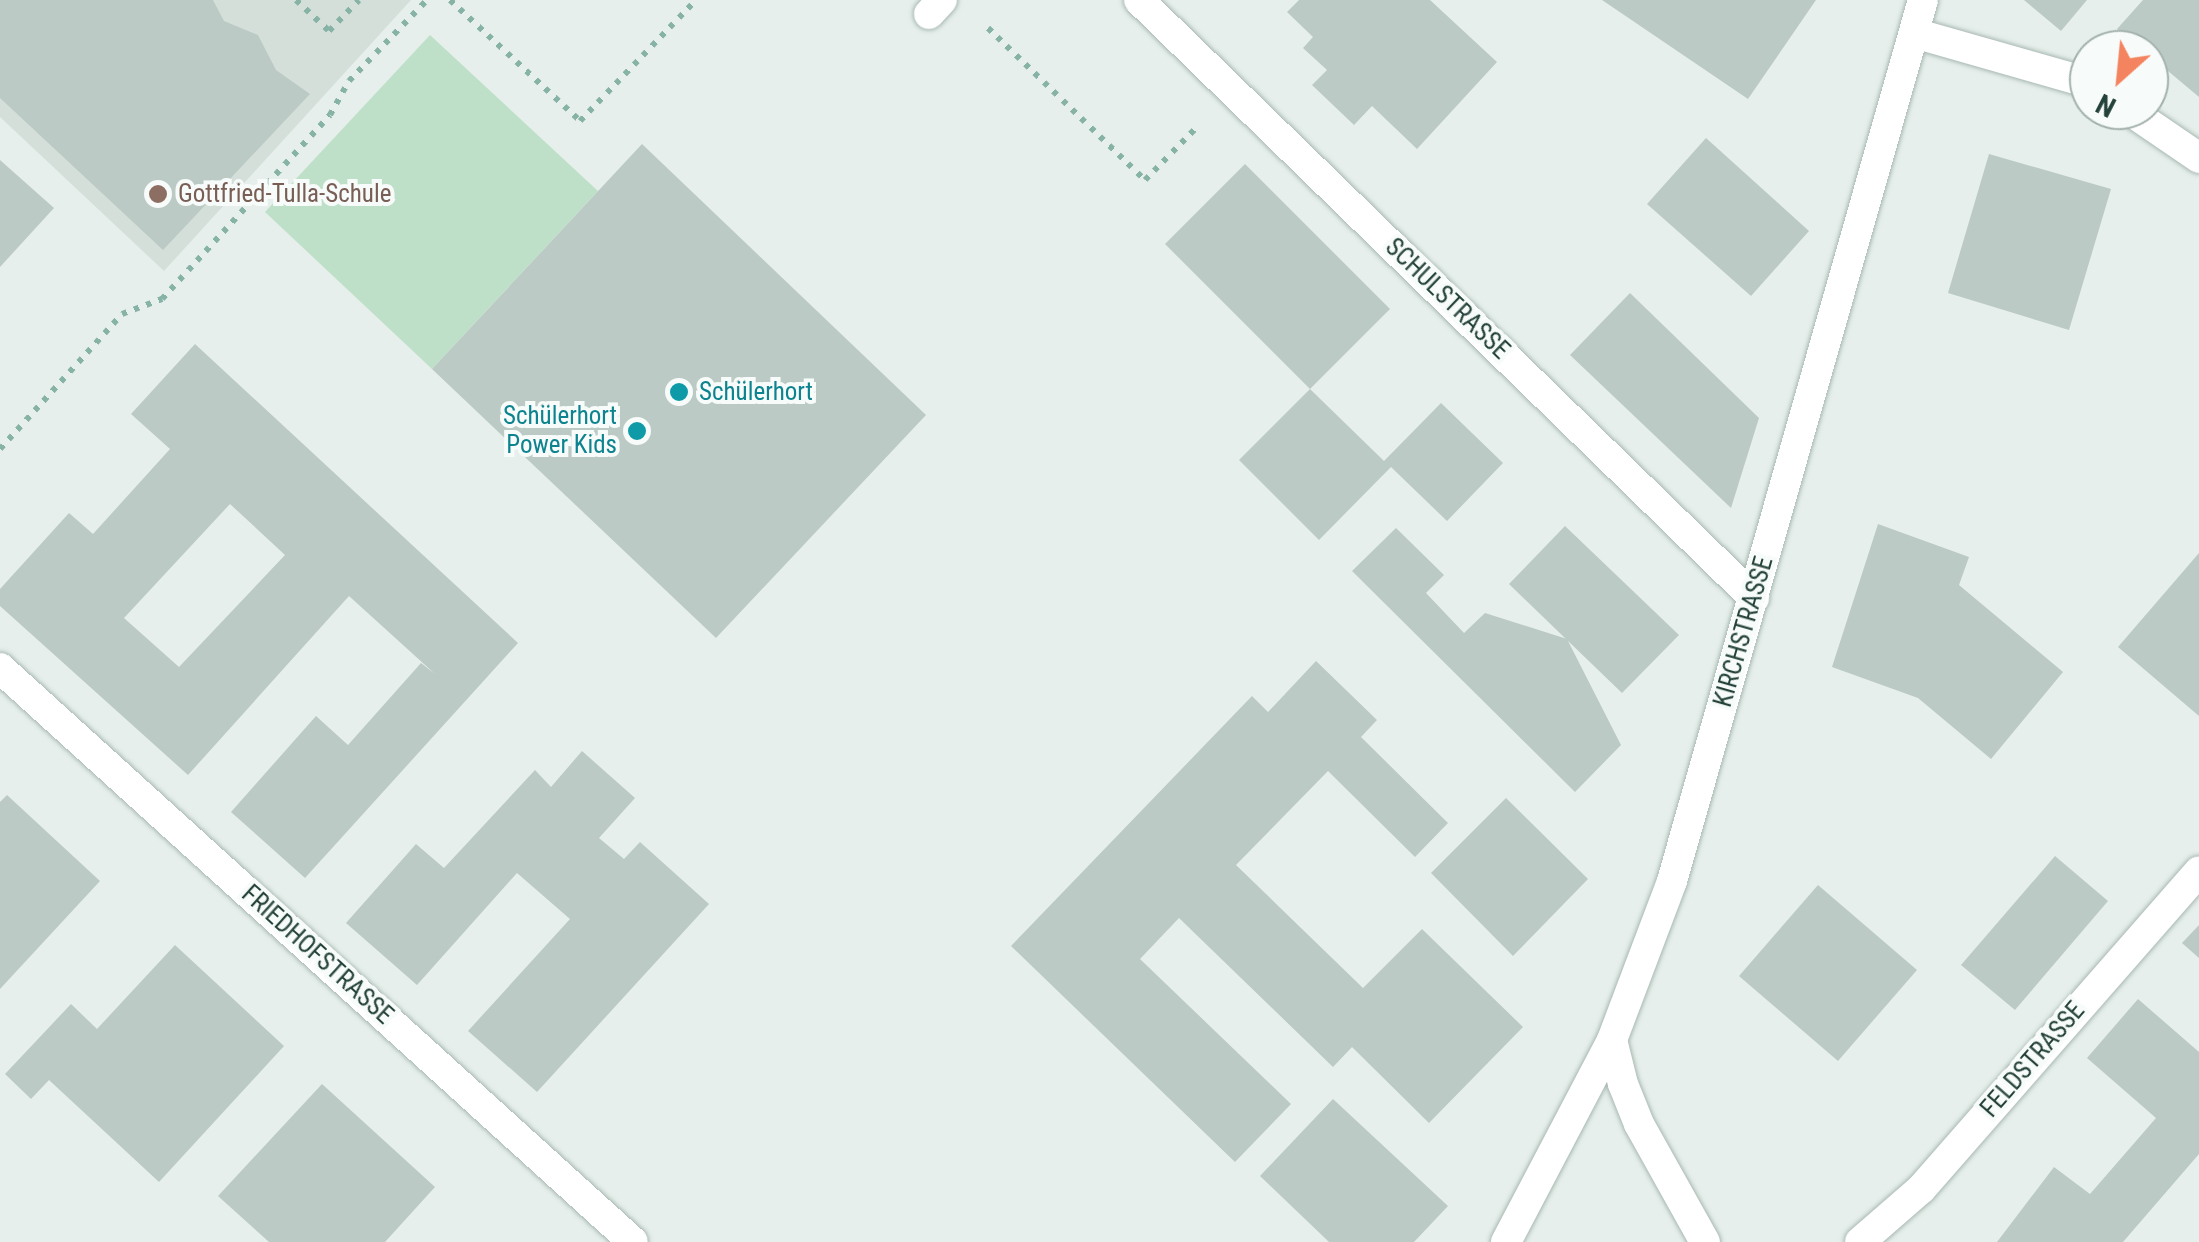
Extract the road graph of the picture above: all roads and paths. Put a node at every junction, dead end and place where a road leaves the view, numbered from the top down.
1 (296, 0) edge
2 (359, 0) edge
3 (427, 0) edge
4 (450, 0) edge
5 (696, 0) edge
6 (1138, 0) edge
7 (1923, 0) edge
8 (973, 14) dead end
9 (1914, 33) junction
10 (2069, 77) edge
11 (1233, 91) junction
12 (2158, 130) edge
13 (2199, 158) edge
14 (0, 449) edge
15 (1754, 598) junction
16 (0, 668) edge
17 (2199, 870) edge
18 (1612, 1040) junction
19 (633, 1242) edge
20 (1506, 1242) edge
21 (1705, 1242) edge
22 (1860, 1242) edge

1 - 2 path
3 - 14 path
4 - 5 path
6 - 11 street, SCHULSTRASSE
7 - 9 street, KIRCHSTRASSE
8 - 11 path
9 - 10 street
9 - 15 street, KIRCHSTRASSE
11 - 15 street, SCHULSTRASSE
12 - 13 street
15 - 18 street, KIRCHSTRASSE
16 - 19 street, FRIEDHOFSTRASSE
17 - 22 street, FELDSTRASSE
18 - 20 street, KIRCHSTRASSE
18 - 21 street

